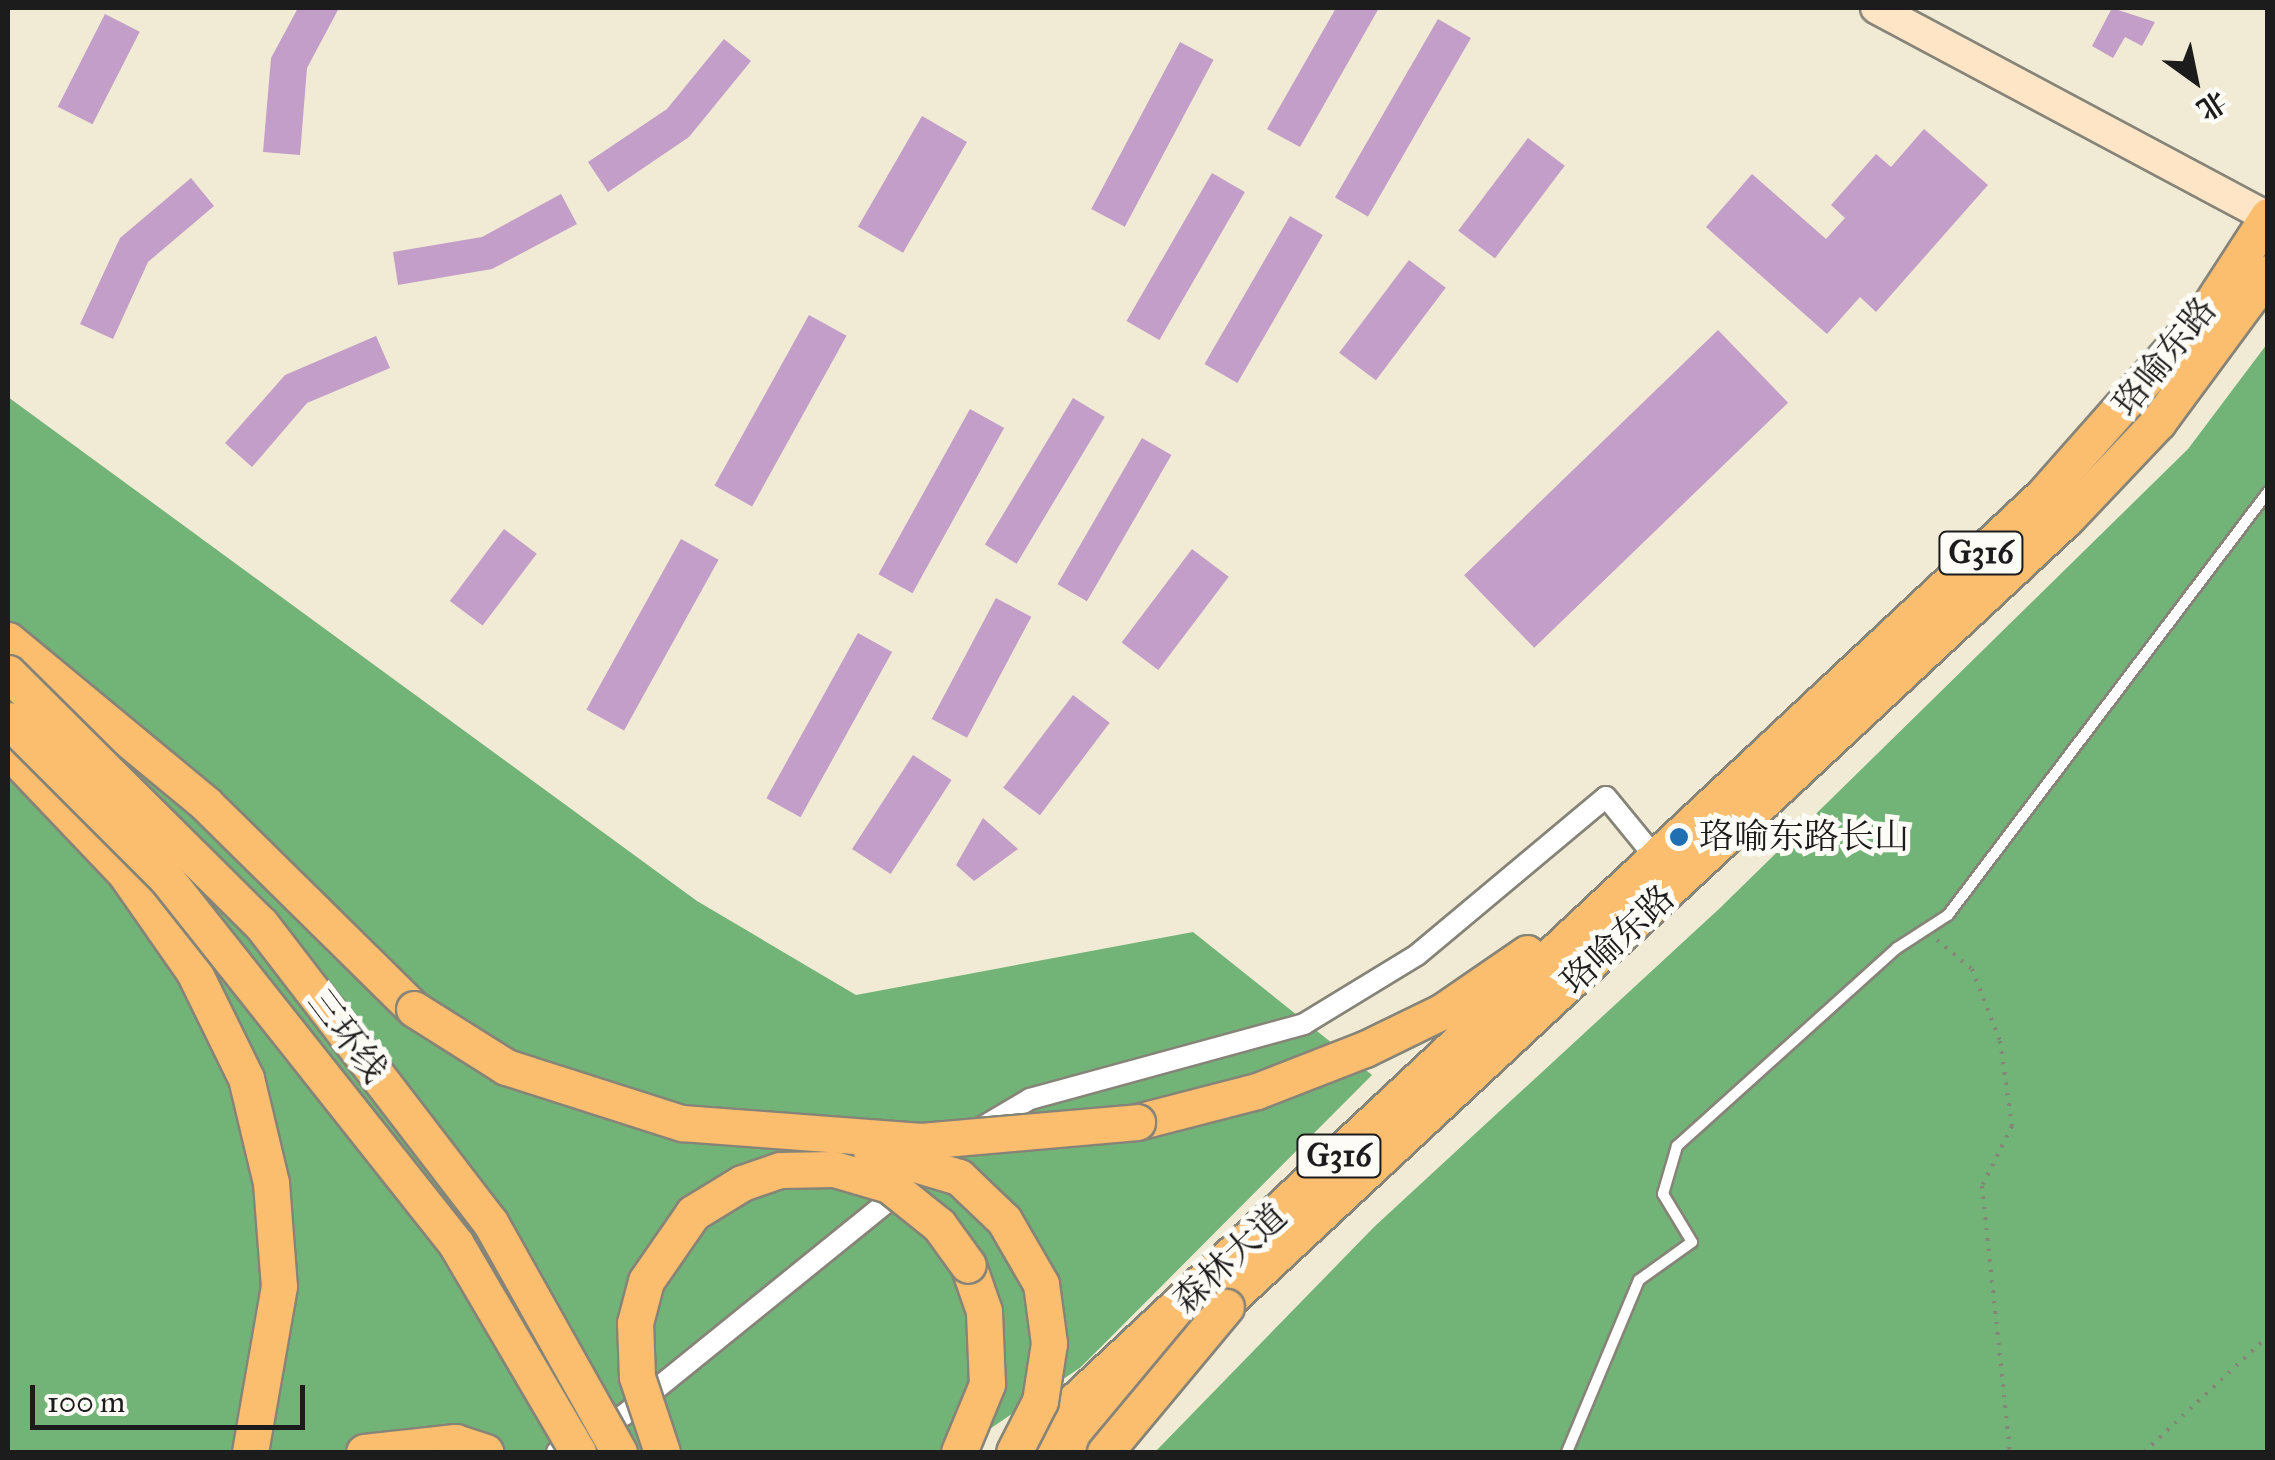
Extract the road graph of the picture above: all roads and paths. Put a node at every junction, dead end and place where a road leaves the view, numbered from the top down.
1 (1876, 8) edge
2 (2267, 217) edge
3 (2268, 273) edge
4 (2268, 492) edge
5 (8, 640) edge
6 (8, 674) edge
7 (8, 720) edge
8 (8, 750) edge
9 (1656, 858) junction
10 (1703, 862) junction
11 (1926, 931) junction
12 (682, 1123) junction
13 (1226, 1306) junction
14 (2268, 1336) edge
15 (250, 1452) edge
16 (364, 1452) edge
17 (485, 1452) edge
18 (556, 1452) edge
19 (578, 1452) edge
20 (619, 1452) edge
21 (662, 1452) edge
22 (958, 1452) edge
23 (1017, 1452) edge
24 (1065, 1452) edge
25 (1095, 1452) edge
26 (1105, 1452) edge
27 (1567, 1452) edge
28 (2010, 1452) edge
29 (2144, 1452) edge

1 - 2 main road
2 - 9 highway, 珞喻东路 / G316
3 - 10 highway, 珞喻东路 / G316
4 - 11 lane
5 - 12 highway, bridge
6 - 20 highway, 三环线, bridge
7 - 19 highway, 三环线, bridge
8 - 15 highway
9 - 12 highway, bridge
9 - 18 street
9 - 23 highway, 森林大道 / G316
10 - 13 highway, 珞喻东路 / G316
10 - 25 highway, 森林大道 / G316
11 - 27 lane
11 - 28 path
12 - 23 highway, bridge
13 - 24 highway, 珞喻东路 / G316, bridge
13 - 26 highway, bridge
14 - 29 path
16 - 17 highway
21 - 22 highway, bridge

